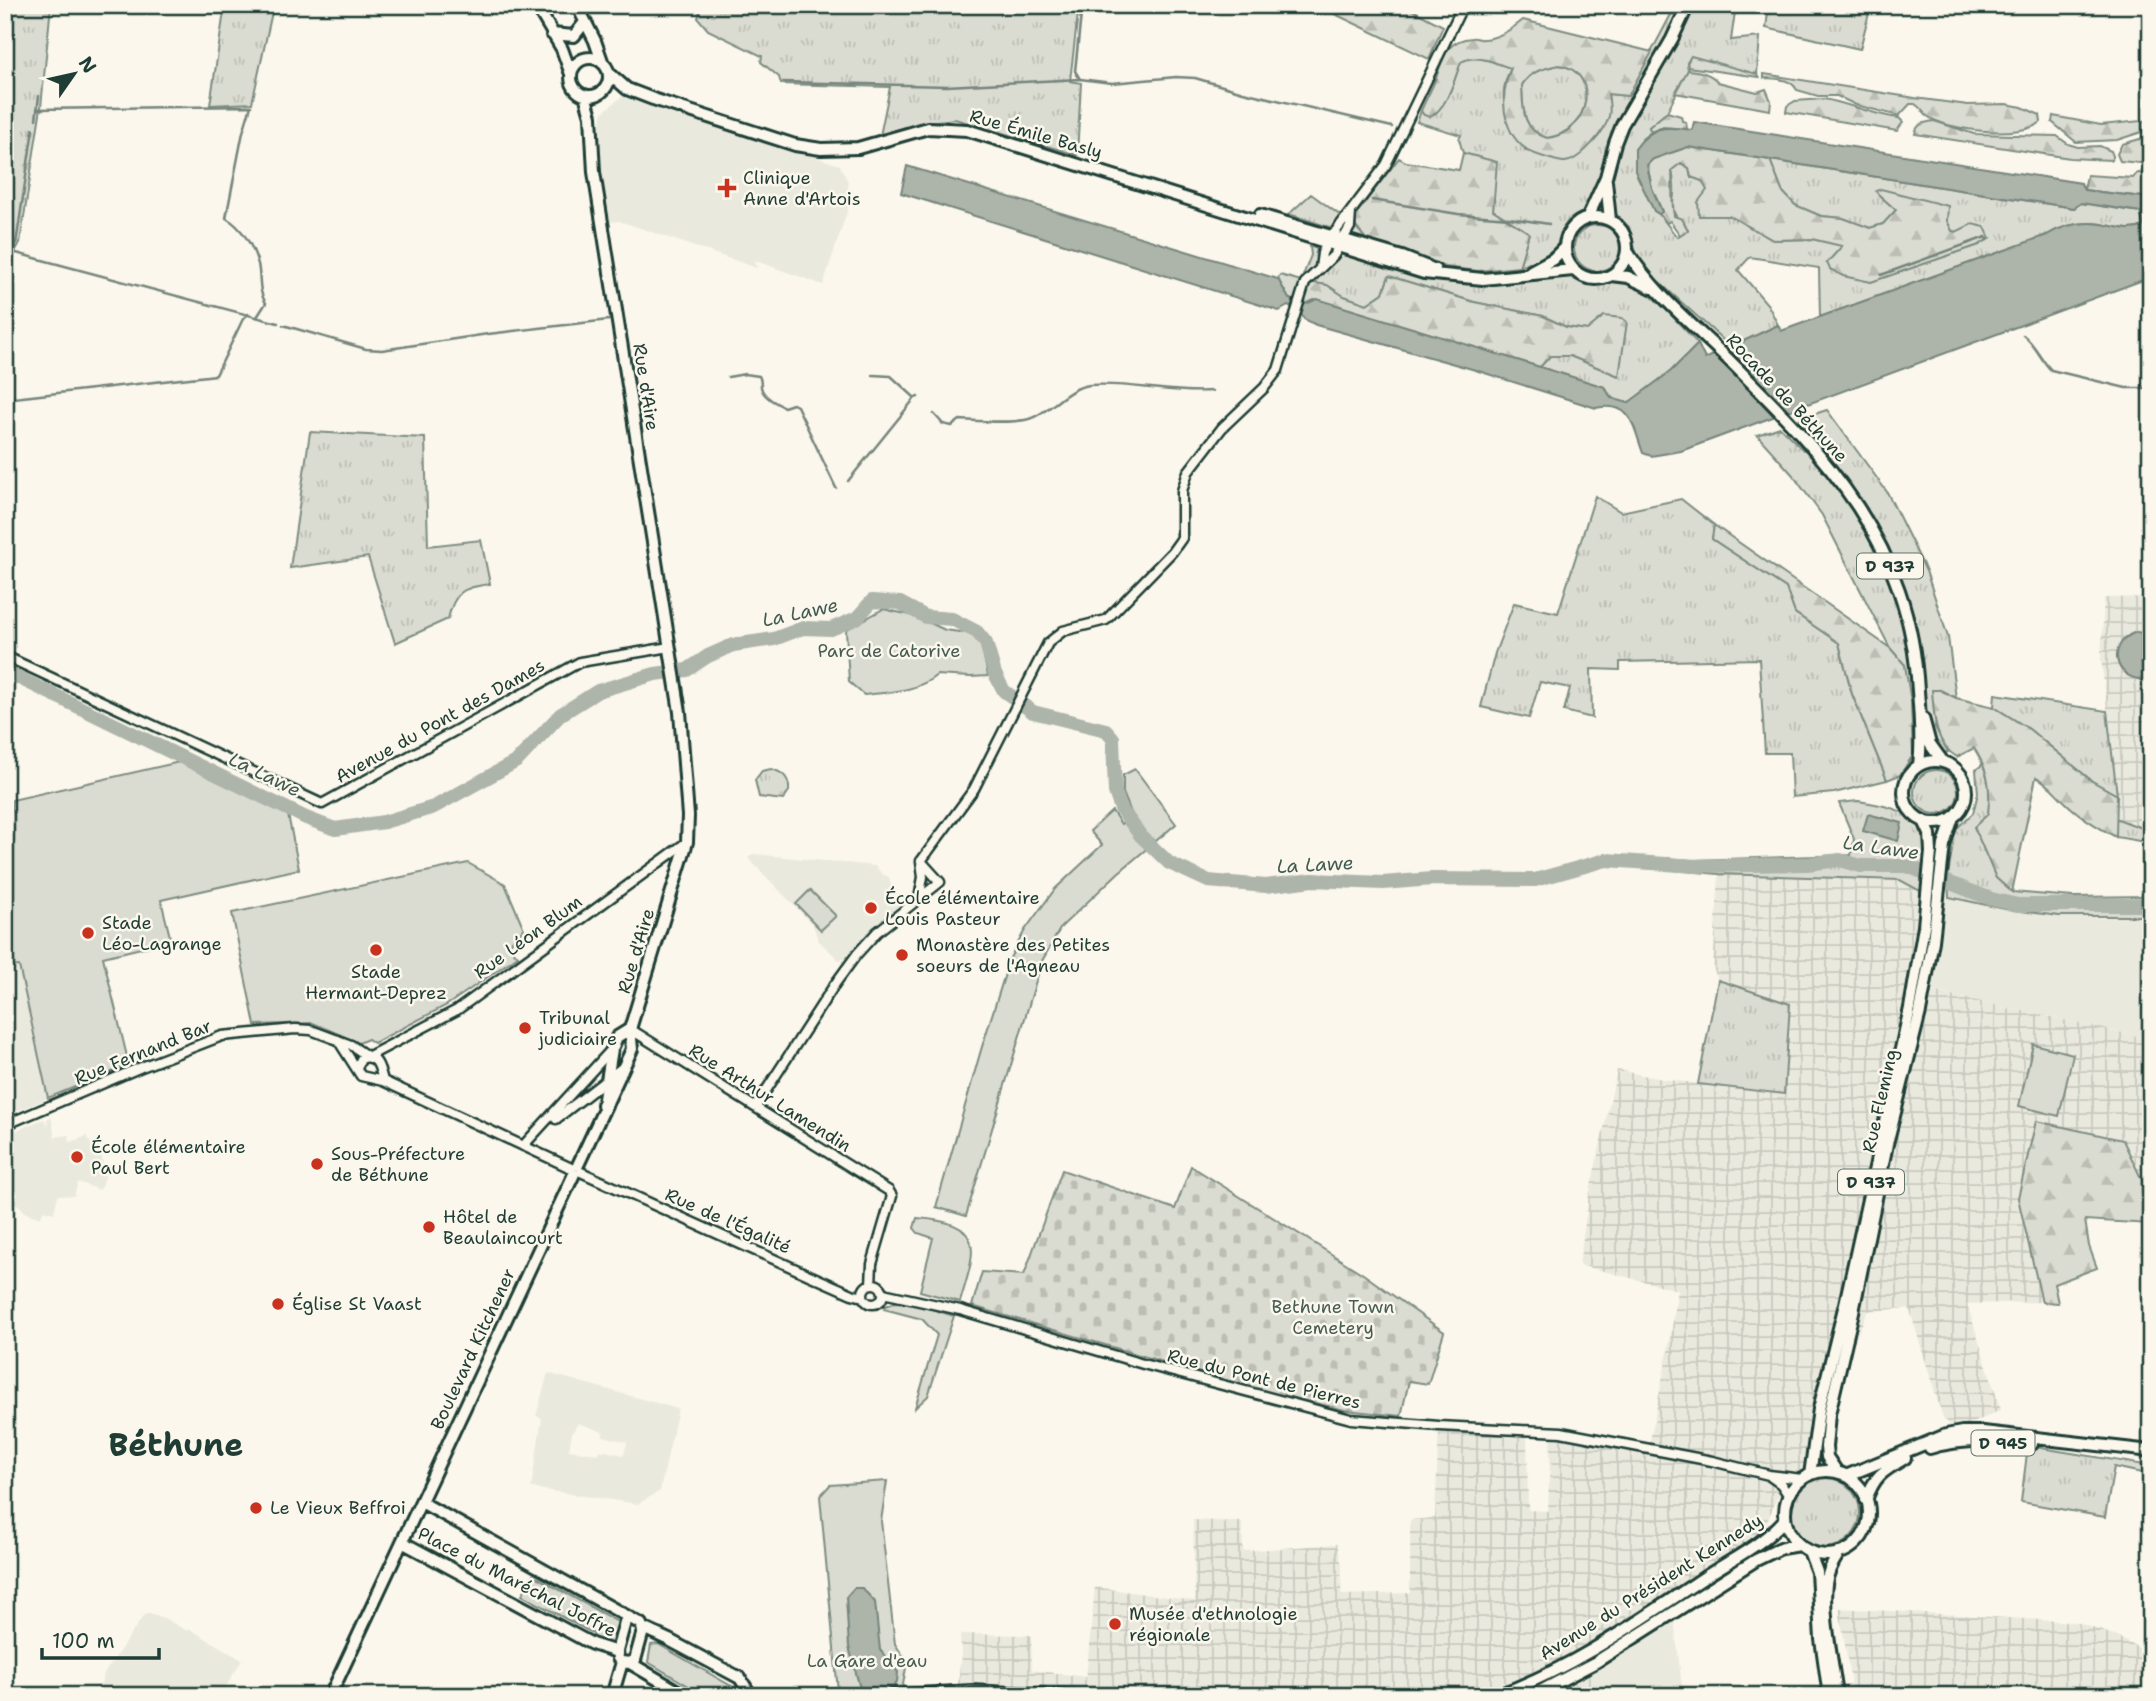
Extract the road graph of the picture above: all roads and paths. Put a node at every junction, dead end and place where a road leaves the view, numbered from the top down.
1 (536, 5) edge
2 (577, 5) edge
3 (1463, 5) edge
4 (1688, 5) edge
5 (588, 27) junction
6 (552, 34) junction
7 (562, 49) junction
8 (583, 59) junction
9 (602, 61) junction
10 (571, 74) junction
11 (610, 74) junction
12 (627, 89) junction
13 (603, 91) junction
14 (585, 95) junction
15 (591, 116) junction
16 (1605, 177) junction
17 (1192, 199) junction
18 (1588, 217) junction
19 (1610, 220) junction
20 (1335, 241) junction
21 (1564, 248) junction
22 (1627, 251) junction
23 (1573, 270) junction
24 (1521, 275) junction
25 (1612, 275) junction
26 (1461, 278) junction
27 (1654, 289) junction
28 (670, 647) junction
29 (5, 656) edge
30 (1919, 705) junction
31 (1943, 762) junction
32 (1919, 765) junction
33 (1953, 817) junction
34 (1924, 821) junction
35 (687, 842) junction
36 (921, 861) junction
37 (1935, 869) junction
38 (1933, 889) junction
39 (919, 899) junction
40 (630, 1029) junction
41 (338, 1040) junction
42 (612, 1049) junction
43 (373, 1061) junction
44 (626, 1064) junction
45 (357, 1068) junction
46 (369, 1078) junction
47 (607, 1079) junction
48 (383, 1081) junction
49 (756, 1106) junction
50 (602, 1113) junction
51 (5, 1125) edge
52 (537, 1134) junction
53 (523, 1146) junction
54 (576, 1170) junction
55 (871, 1284) junction
56 (883, 1293) junction
57 (863, 1297) junction
58 (2151, 1451) edge
59 (2151, 1458) edge
60 (1842, 1474) junction
61 (1769, 1475) junction
62 (1806, 1477) junction
63 (1789, 1496) junction
64 (1866, 1500) junction
65 (421, 1502) junction
66 (1785, 1519) junction
67 (402, 1542) junction
68 (1799, 1545) junction
69 (1809, 1551) junction
70 (1839, 1553) junction
71 (629, 1619) junction
72 (643, 1628) junction
73 (623, 1659) junction
74 (330, 1696) edge
75 (612, 1696) edge
76 (687, 1696) edge
77 (751, 1696) edge
78 (891, 1696) edge
79 (1073, 1696) edge
80 (1494, 1696) edge
81 (1531, 1696) edge
82 (1829, 1696) edge
83 (1837, 1696) edge

1 - 6 main road
2 - 5 main road
3 - 20 street
4 - 16 main road
5 - 6 main road
5 - 8 main road
5 - 9 main road
6 - 7 main road
7 - 8 main road
7 - 10 main road
8 - 9 main road
8 - 10 main road
9 - 11 main road
10 - 14 main road
11 - 12 main road, Rue Émile Basly
11 - 13 main road
12 - 13 main road, Rue Émile Basly
12 - 17 main road, Rue Émile Basly
13 - 14 main road
13 - 15 main road, Rue d'Aire
14 - 15 main road, Rue d'Aire
15 - 28 main road, Rue d'Aire
16 - 18 main road
16 - 19 main road
17 - 20 main road, Rue Émile Basly
17 - 20 main road, Rue Émile Basly
18 - 19 main road
18 - 21 main road
19 - 22 main road
20 - 26 main road, Rue Émile Basly
20 - 26 main road, Rue Émile Basly
20 - 36 street
21 - 23 main road
21 - 24 main road
22 - 25 main road
22 - 27 main road, Rocade de Béthune / D 937
23 - 24 main road, Rue Émile Basly
23 - 25 main road
24 - 26 main road, Rue Émile Basly
25 - 27 main road, Rocade de Béthune / D 937
27 - 30 main road, Rocade de Béthune / D 937
28 - 29 street, Avenue du Pont des Dames
28 - 35 main road, Rue d'Aire
30 - 31 main road, Rocade de Béthune / D 937
30 - 32 main road, Rocade de Béthune / D 937
31 - 32 main road
31 - 33 main road
32 - 34 main road
33 - 34 main road
33 - 37 main road, Rue Fleming / D 937
34 - 37 main road, Rue Fleming / D 937
35 - 40 main road, Rue d'Aire
35 - 43 street, Rue Léon Blum
36 - 39 street
36 - 39 street
37 - 38 main road, Rue Fleming / D 937
38 - 60 main road, Rue Fleming / D 937
38 - 62 main road, Rue Fleming / D 937
39 - 49 street
40 - 42 main road
40 - 44 main road, Boulevard Kitchener
40 - 49 street, Rue Arthur Lamendin
41 - 43 street, Rue Fernand Bar
41 - 45 street
41 - 51 street, Rue Fernand Bar
42 - 47 main road
42 - 52 street
43 - 45 street
43 - 46 street
43 - 48 street
44 - 47 street
44 - 50 main road, Boulevard Kitchener
45 - 46 street
46 - 48 street
47 - 50 main road
47 - 52 street
48 - 53 street
49 - 55 street, Rue Arthur Lamendin
50 - 54 main road, Boulevard Kitchener
52 - 53 street
53 - 54 street, Rue de l'Égalité
54 - 57 street, Rue de l'Égalité
54 - 65 main road, Boulevard Kitchener
55 - 56 street
55 - 57 street
56 - 57 street
56 - 61 street, Rue du Pont de Pierres
58 - 60 main road, D 945
59 - 64 main road, D 945
60 - 62 main road
60 - 64 main road
61 - 62 street, Rue du Pont de Pierres
61 - 63 street
62 - 63 main road
63 - 66 main road
64 - 70 main road
65 - 67 main road, Boulevard Kitchener
65 - 71 main road, Place du Maréchal Joffre
66 - 68 main road
66 - 80 main road, Avenue du Président Kennedy
67 - 73 main road, Place du Maréchal Joffre
67 - 74 main road, Boulevard Kitchener
68 - 69 main road
68 - 81 main road, Avenue du Président Kennedy
69 - 70 main road
69 - 82 main road
70 - 83 main road
71 - 72 main road, Place du Maréchal Joffre
71 - 73 main road
72 - 73 main road
72 - 77 main road, Place du Maréchal Joffre
73 - 75 main road
73 - 76 main road, Place du Maréchal Joffre
78 - 79 main road

